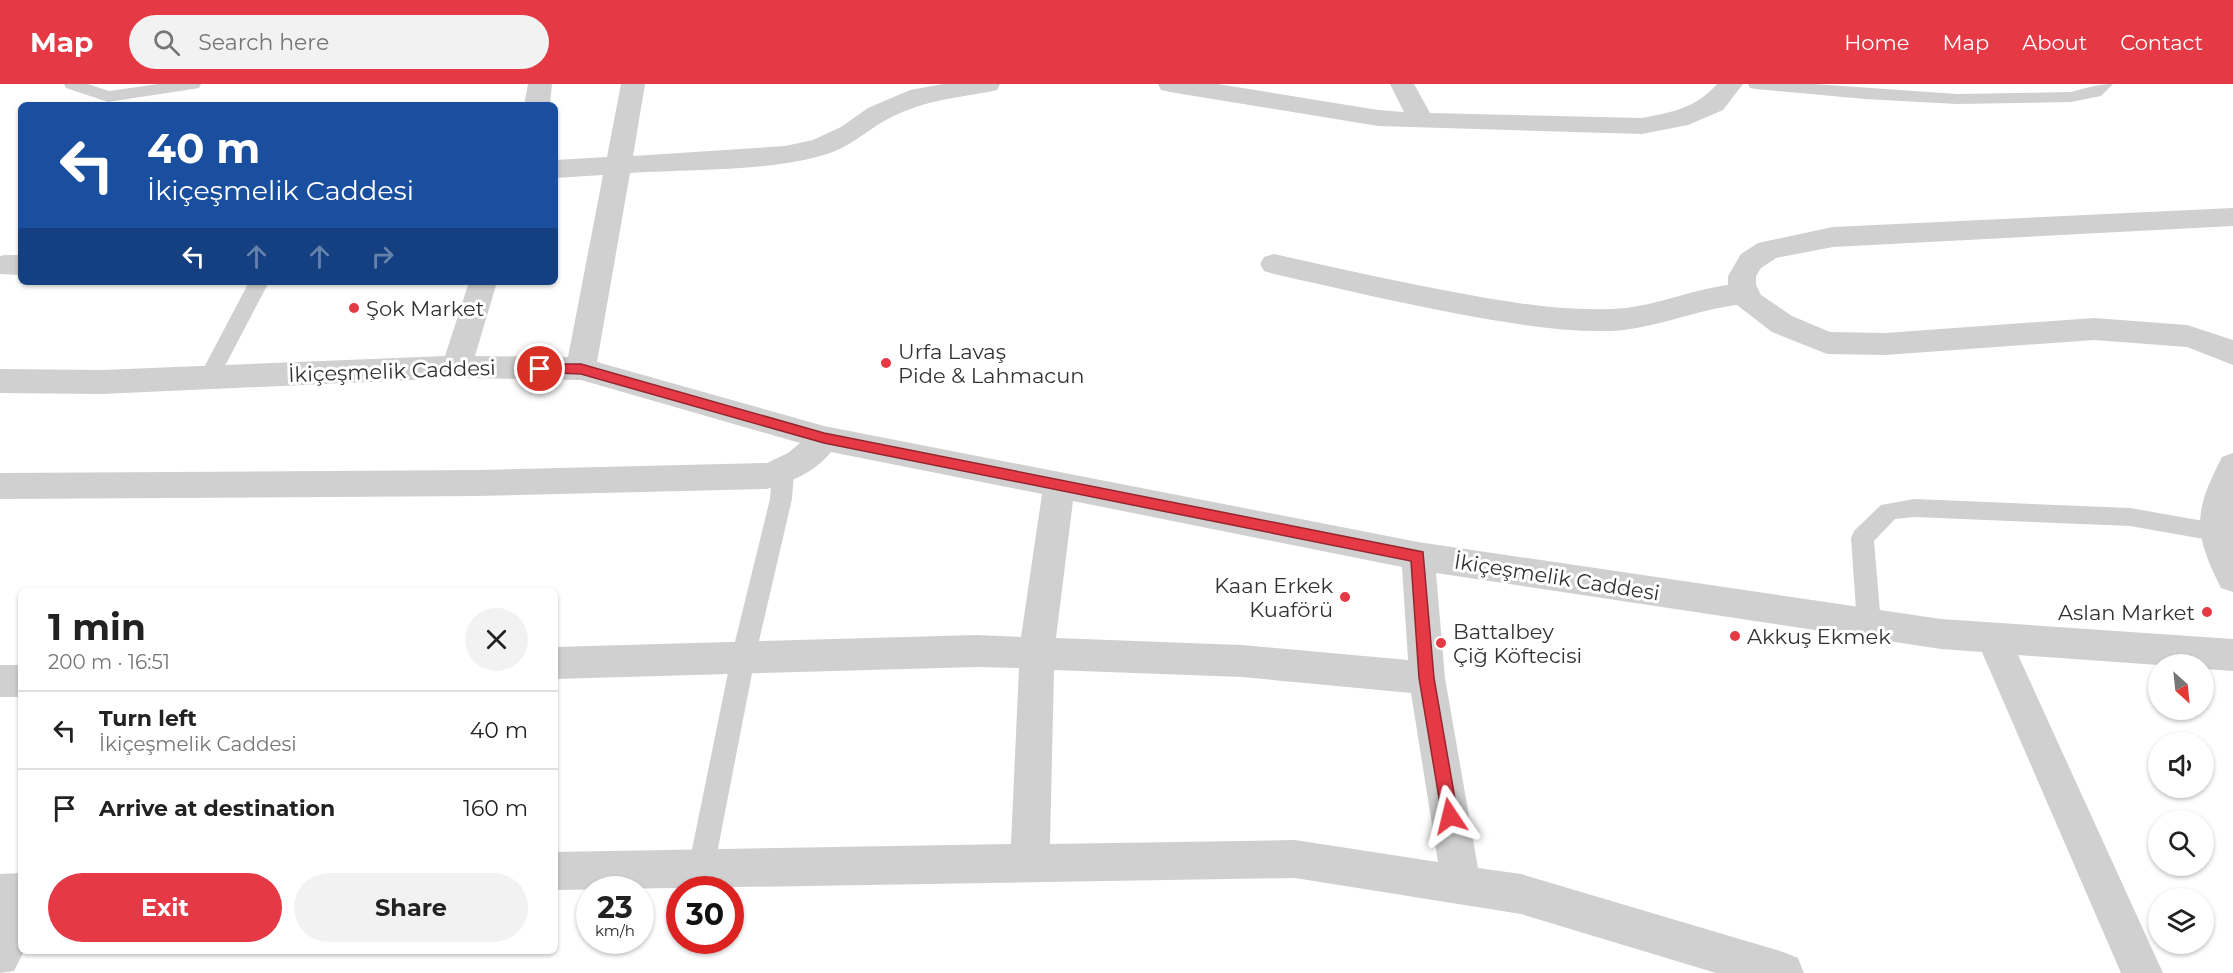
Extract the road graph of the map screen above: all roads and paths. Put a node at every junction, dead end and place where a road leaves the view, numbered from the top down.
1 (72, 84) edge
2 (193, 84) edge
3 (540, 84) edge
4 (633, 84) edge
5 (988, 84) edge
6 (1170, 84) edge
7 (1402, 84) edge
8 (1731, 84) edge
9 (1756, 84) edge
10 (2105, 84) edge
11 (537, 102) edge
12 (1422, 122) junction
13 (619, 164) junction
14 (558, 169) edge
15 (2233, 217) edge
16 (1274, 264) dead end
17 (257, 285) edge
18 (482, 285) edge
19 (1744, 293) junction
20 (2233, 354) edge
21 (457, 367) junction
22 (581, 369) junction
23 (209, 377) junction
24 (0, 381) edge
25 (824, 438) junction
26 (2233, 466) edge
27 (783, 472) junction
28 (0, 486) edge
29 (1059, 486) junction
30 (2215, 532) junction
31 (1418, 556) junction
32 (2233, 578) edge
33 (1869, 624) junction
34 (1993, 638) junction
35 (1037, 652) junction
36 (2233, 655) edge
37 (743, 658) junction
38 (558, 663) edge
39 (1427, 678) junction
40 (0, 681) edge
41 (18, 681) edge
42 (1030, 864) junction
43 (701, 869) junction
44 (558, 871) edge
45 (1461, 885) junction
46 (18, 893) edge
47 (0, 894) edge
48 (18, 921) edge
49 (0, 957) edge
50 (1784, 973) edge
51 (2142, 973) edge

1 - 2 lane
3 - 11 street
4 - 13 street
5 - 13 street
6 - 12 street
7 - 12 street
8 - 12 street
9 - 10 lane
13 - 14 street
13 - 22 street
15 - 19 street
16 - 19 street
17 - 23 lane
18 - 21 street
19 - 20 street
21 - 22 street, İkiçeşmelik Caddesi
21 - 23 street, İkiçeşmelik Caddesi
22 - 25 street, İkiçeşmelik Caddesi
23 - 24 street, İkiçeşmelik Caddesi
25 - 27 street
25 - 29 street, İkiçeşmelik Caddesi
26 - 30 street
27 - 28 street
27 - 37 lane
29 - 31 street, İkiçeşmelik Caddesi
29 - 35 street
30 - 32 street
30 - 33 lane
31 - 33 street, İkiçeşmelik Caddesi
31 - 39 street
33 - 34 street, İkiçeşmelik Caddesi
34 - 36 street, İkiçeşmelik Caddesi
34 - 51 street
35 - 37 street
35 - 39 street
35 - 42 street
37 - 38 street
37 - 43 lane
39 - 45 street
40 - 41 street
42 - 43 street
42 - 45 street
43 - 44 street
45 - 50 street
46 - 47 street
48 - 49 street

